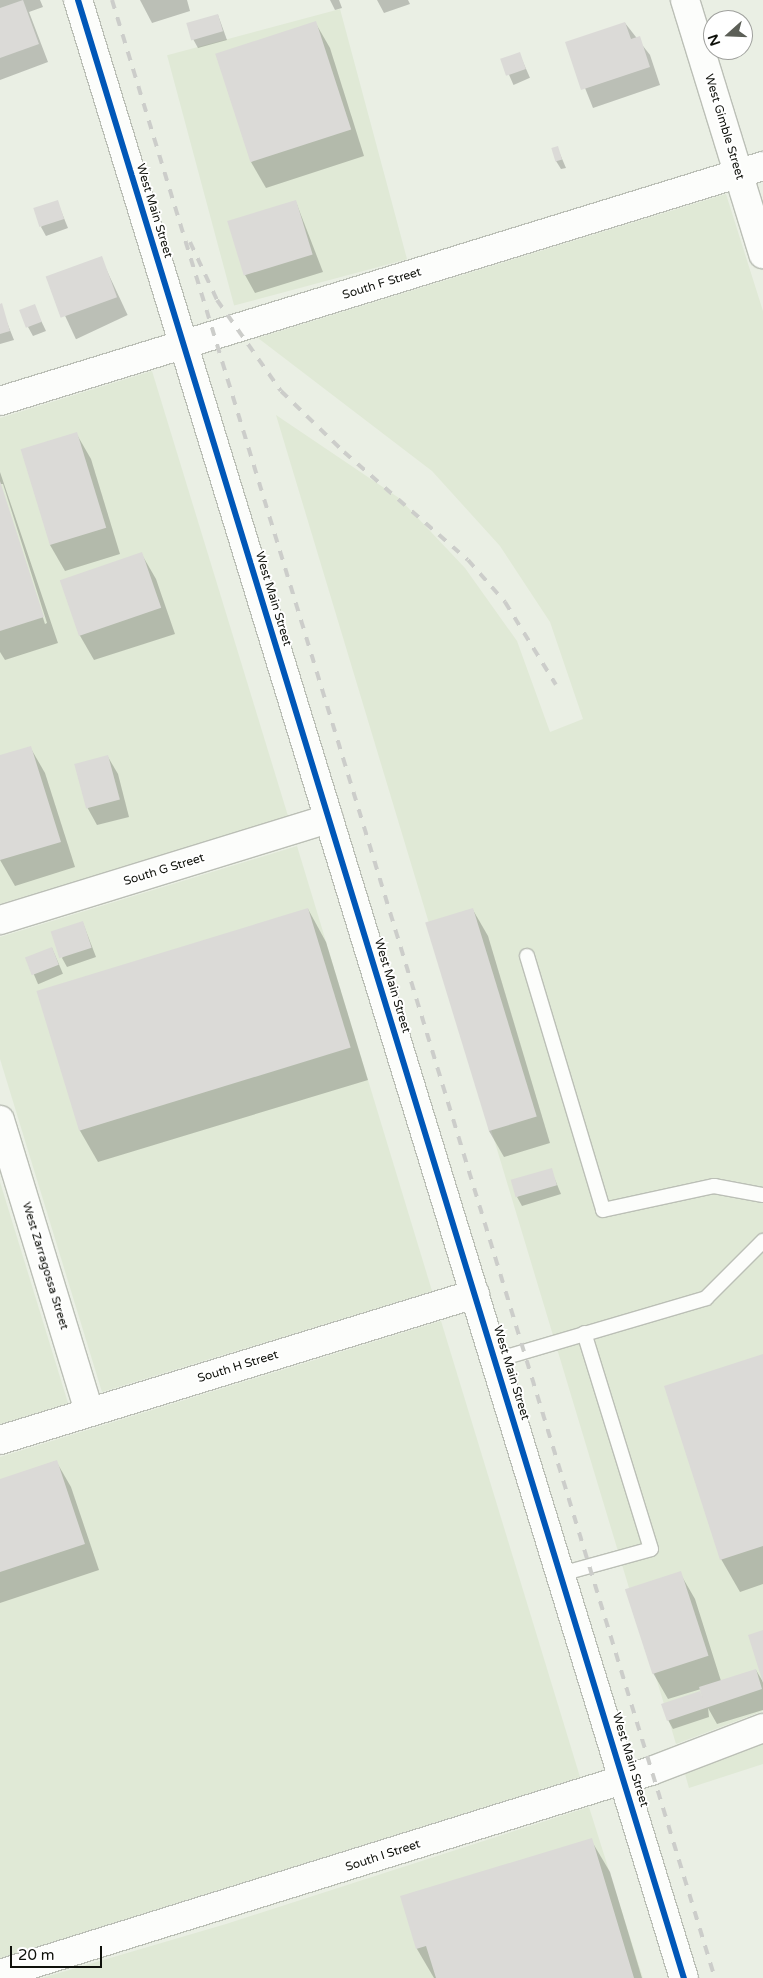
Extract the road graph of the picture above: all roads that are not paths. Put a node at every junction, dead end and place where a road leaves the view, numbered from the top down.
1 (78, 0) edge
2 (685, 0) edge
3 (751, 170) edge
4 (763, 254) edge
5 (183, 345) junction
6 (0, 401) edge
7 (329, 819) junction
8 (0, 920) edge
9 (527, 956) dead end
10 (0, 1120) edge
11 (763, 1195) edge
12 (763, 1241) edge
13 (475, 1294) junction
14 (584, 1333) junction
15 (496, 1360) junction
16 (90, 1412) junction
17 (0, 1440) edge
18 (561, 1574) junction
19 (763, 1728) edge
20 (624, 1779) junction
21 (0, 1974) edge
22 (684, 1978) edge

1 - 5 street, West Main Street
2 - 3 street, West Gimble Street
3 - 4 street, West Gimble Street
3 - 5 street, South F Street
5 - 6 street, South F Street
5 - 7 street, West Main Street
7 - 8 street, South G Street
7 - 13 street, West Main Street
9 - 11 lane
10 - 16 street, West Zarragossa Street
12 - 14 lane
13 - 15 street, West Main Street
13 - 16 street, South H Street
14 - 15 lane
14 - 18 lane
15 - 18 street, West Main Street
16 - 17 street, South H Street
18 - 20 street, West Main Street
19 - 20 street, South I Street
20 - 21 street, South I Street
20 - 22 street, West Main Street

